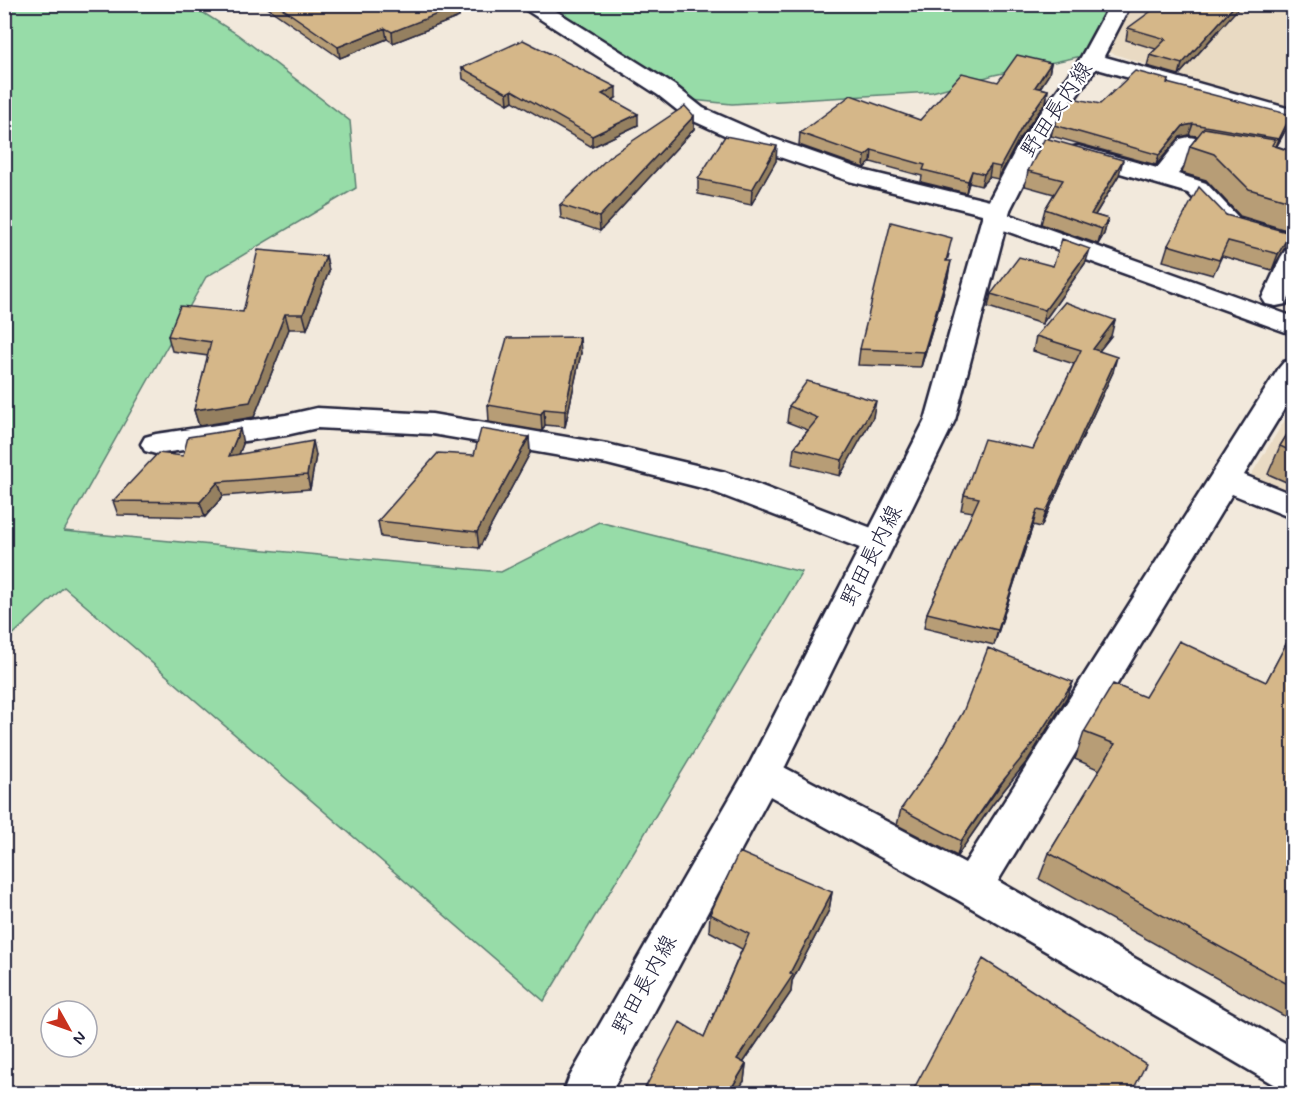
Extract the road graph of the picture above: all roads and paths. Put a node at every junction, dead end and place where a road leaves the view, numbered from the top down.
1 (530, 4) edge
2 (1121, 4) edge
3 (1091, 60) junction
4 (1293, 116) edge
5 (1033, 140) junction
6 (1293, 162) edge
7 (1162, 178) junction
8 (997, 215) junction
9 (1293, 242) edge
10 (1293, 257) edge
11 (1276, 298) dead end
12 (1293, 327) edge
13 (1293, 368) edge
14 (156, 444) dead end
15 (1225, 479) junction
16 (1293, 508) edge
17 (878, 543) junction
18 (763, 774) junction
19 (972, 887) junction
20 (1293, 1072) edge
21 (585, 1094) edge

1 - 8 street
2 - 3 street, 野田長内線
3 - 4 street
3 - 5 street, 野田長内線
5 - 7 street
5 - 8 street, 野田長内線
6 - 7 street
7 - 9 street
8 - 12 street
8 - 17 street, 野田長内線
10 - 11 street
13 - 15 street
14 - 17 street
15 - 16 street
15 - 19 street
17 - 18 street, 野田長内線
18 - 19 street
18 - 21 street, 野田長内線
19 - 20 street

